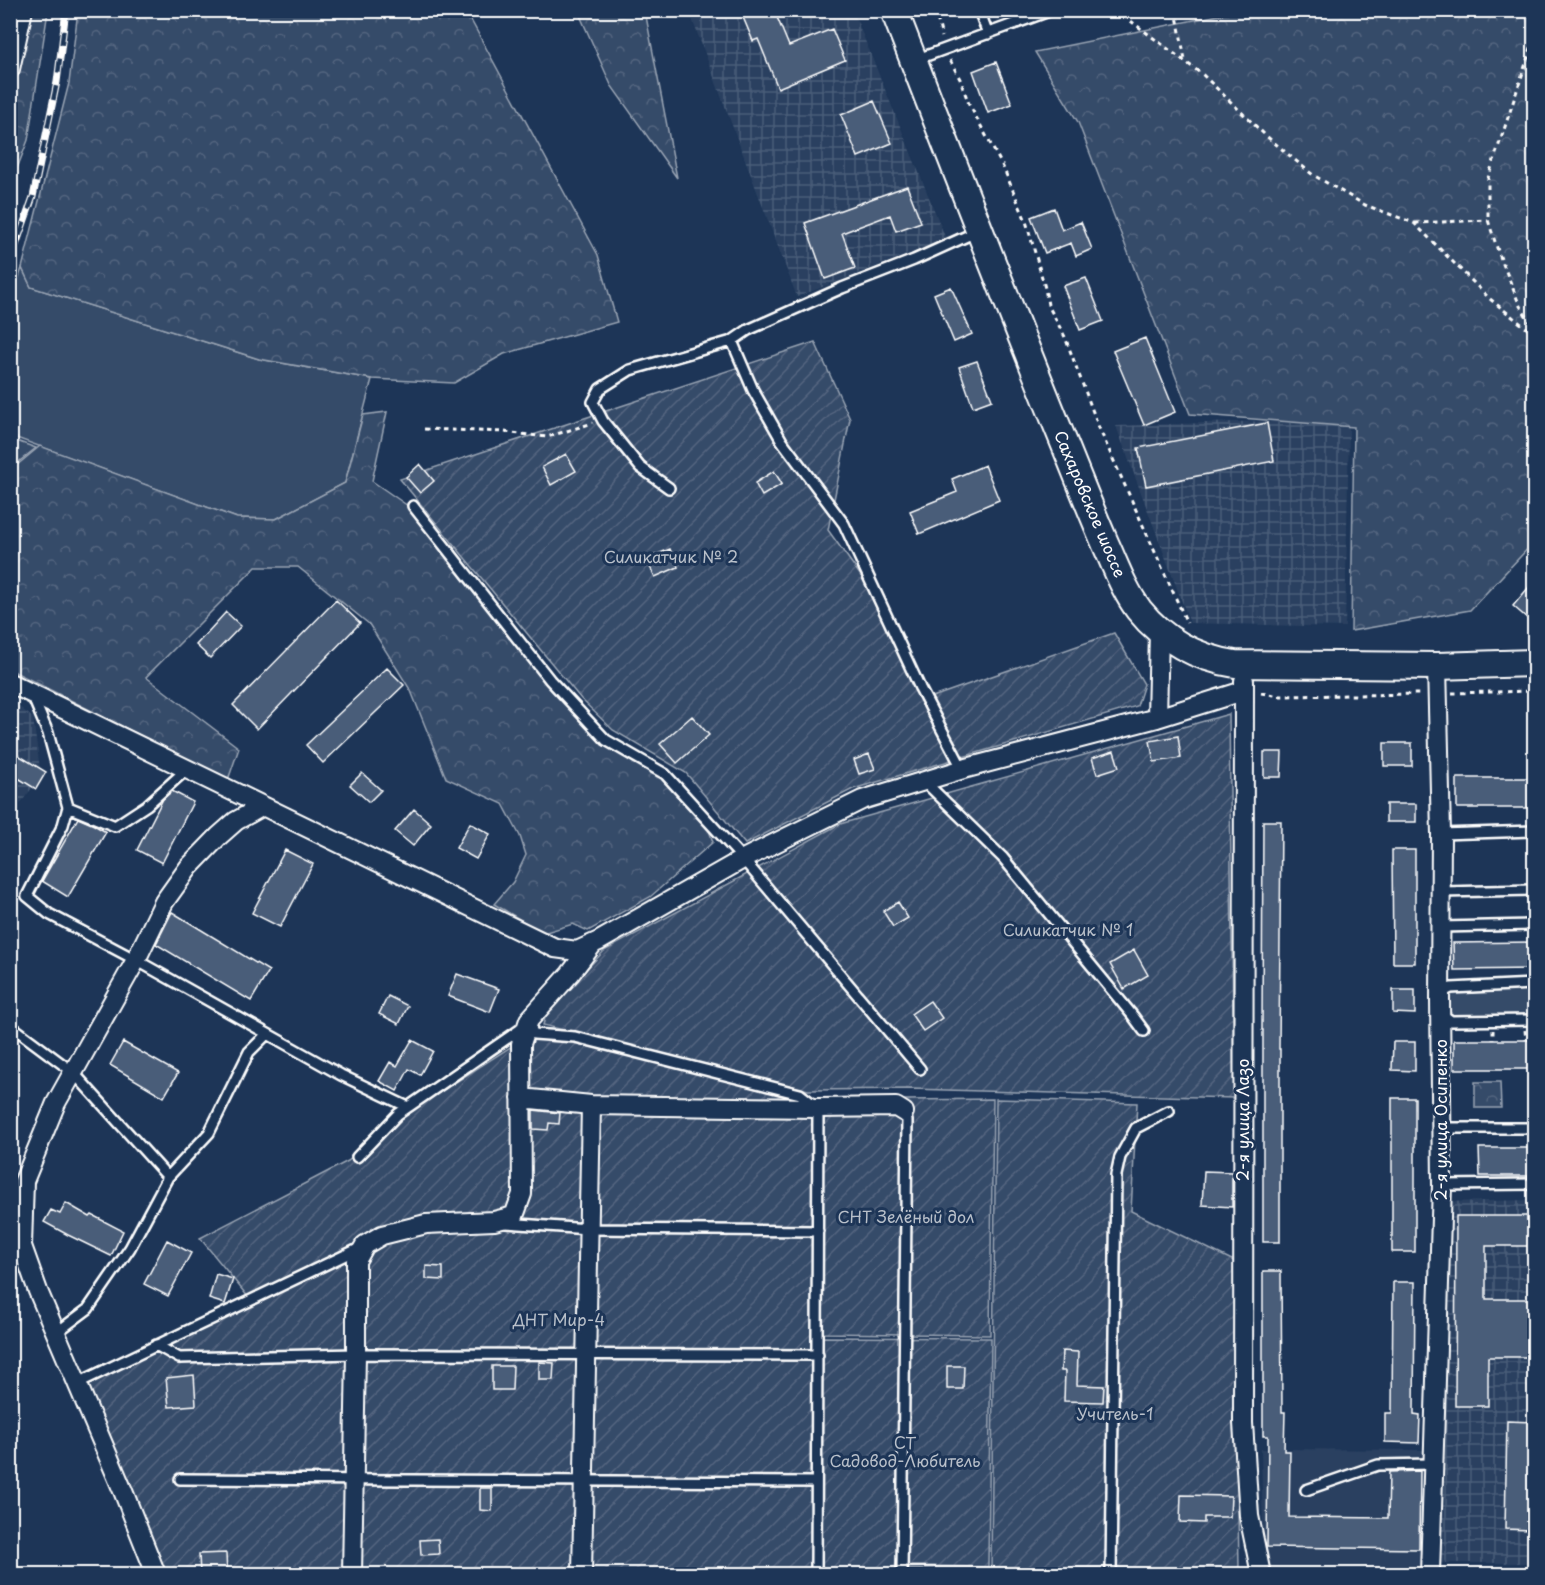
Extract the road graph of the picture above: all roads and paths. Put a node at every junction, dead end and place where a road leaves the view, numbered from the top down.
1 (23, 10) edge
2 (894, 10) edge
3 (935, 10) edge
4 (980, 10) edge
5 (1052, 10) edge
6 (1116, 10) edge
7 (1176, 10) edge
8 (988, 34) junction
9 (1534, 39) edge
10 (945, 49) junction
11 (913, 61) junction
12 (1185, 62) junction
13 (10, 69) edge
14 (1488, 220) junction
15 (1414, 223) junction
16 (978, 231) junction
17 (1534, 328) edge
18 (1534, 334) edge
19 (732, 341) junction
20 (603, 421) junction
21 (424, 429) dead end
22 (669, 488) dead end
23 (413, 506) dead end
24 (1187, 623) dead end
25 (1159, 631) junction
26 (1527, 660) edge
27 (1245, 665) junction
28 (1437, 666) junction
29 (10, 683) edge
30 (1243, 691) junction
31 (1534, 691) edge
32 (31, 693) junction
33 (1438, 694) junction
34 (1157, 718) junction
35 (187, 769) junction
36 (963, 770) junction
37 (924, 782) junction
38 (262, 806) junction
39 (68, 807) junction
40 (1534, 831) edge
41 (1441, 834) junction
42 (743, 859) junction
43 (1534, 890) edge
44 (1442, 892) junction
45 (1534, 925) edge
46 (1442, 927) junction
47 (593, 944) junction
48 (136, 960) junction
49 (1534, 984) edge
50 (1440, 1000) junction
51 (1534, 1020) edge
52 (528, 1024) junction
53 (10, 1025) edge
54 (1144, 1031) dead end
55 (267, 1034) junction
56 (920, 1069) dead end
57 (73, 1072) junction
58 (521, 1098) junction
59 (591, 1105) junction
60 (408, 1107) junction
61 (818, 1108) junction
62 (904, 1112) joint
63 (1168, 1112) dead end
64 (1442, 1128) junction
65 (1534, 1128) edge
66 (357, 1157) dead end
67 (168, 1177) junction
68 (1534, 1184) edge
69 (1442, 1185) junction
70 (494, 1221) junction
71 (588, 1229) junction
72 (818, 1231) junction
73 (365, 1245) junction
74 (56, 1333) junction
75 (156, 1345) junction
76 (356, 1354) junction
77 (586, 1354) junction
78 (818, 1355) junction
79 (78, 1383) junction
80 (1432, 1464) junction
81 (180, 1479) dead end
82 (355, 1480) junction
83 (584, 1480) junction
84 (816, 1482) junction
85 (1306, 1490) dead end
86 (901, 1574) edge
87 (156, 1575) edge
88 (352, 1575) edge
89 (582, 1575) edge
90 (816, 1575) edge
91 (1111, 1575) edge
92 (1261, 1575) edge
93 (1430, 1575) edge

1 - 13 street
2 - 11 main road, Сахаровское шоссе
3 - 10 path
4 - 8 lane
5 - 8 lane
6 - 12 path
7 - 12 path
8 - 10 lane
9 - 14 path
10 - 11 lane
10 - 24 path
11 - 16 main road, Сахаровское шоссе
12 - 15 path
14 - 15 path
14 - 17 path
15 - 18 path
16 - 19 lane
16 - 25 main road, Сахаровское шоссе
19 - 20 lane
19 - 36 lane
20 - 21 path
20 - 22 lane
23 - 42 lane
25 - 27 main road, Сахаровское шоссе
25 - 34 street
26 - 28 main road, Сахаровское шоссе
27 - 28 main road, Сахаровское шоссе
27 - 30 street, 2-я улица Лазо
28 - 33 street, 2-я улица Осипенко
29 - 32 street
30 - 33 path
30 - 34 street
30 - 92 street, 2-я улица Лазо
31 - 33 path
32 - 35 street
32 - 39 lane
33 - 41 street, 2-я улица Осипенко
34 - 36 street
35 - 38 street
35 - 39 lane
36 - 37 street
37 - 42 street
37 - 54 lane
38 - 47 street
38 - 48 street
39 - 48 lane
40 - 41 lane
41 - 44 street, 2-я улица Осипенко
42 - 47 street
42 - 56 lane
43 - 44 lane
44 - 46 street, 2-я улица Осипенко
45 - 46 lane
46 - 50 street, 2-я улица Осипенко
47 - 52 street
48 - 55 lane
48 - 57 street
49 - 50 lane
50 - 51 lane
50 - 64 street, 2-я улица Осипенко
52 - 58 street
52 - 60 lane
52 - 61 lane
53 - 57 lane
55 - 60 lane
55 - 67 lane
57 - 67 lane
57 - 74 street
58 - 59 street
58 - 70 street
59 - 61 street
59 - 71 street
60 - 66 lane
61 - 62 street
61 - 72 lane
62 - 86 lane
63 - 91 lane
64 - 65 lane
64 - 69 street, 2-я улица Осипенко
67 - 74 lane
68 - 69 lane
69 - 80 street, 2-я улица Осипенко
70 - 71 lane
70 - 73 street
71 - 72 lane
71 - 77 street
72 - 78 lane
73 - 75 lane
73 - 76 street
74 - 79 street
75 - 76 lane
75 - 79 lane
76 - 77 lane
76 - 82 street
77 - 78 lane
77 - 83 street
78 - 84 lane
79 - 87 street
80 - 85 lane
80 - 93 street, 2-я улица Осипенко
81 - 82 lane
82 - 83 lane
82 - 88 street
83 - 84 lane
83 - 89 street
84 - 90 lane

